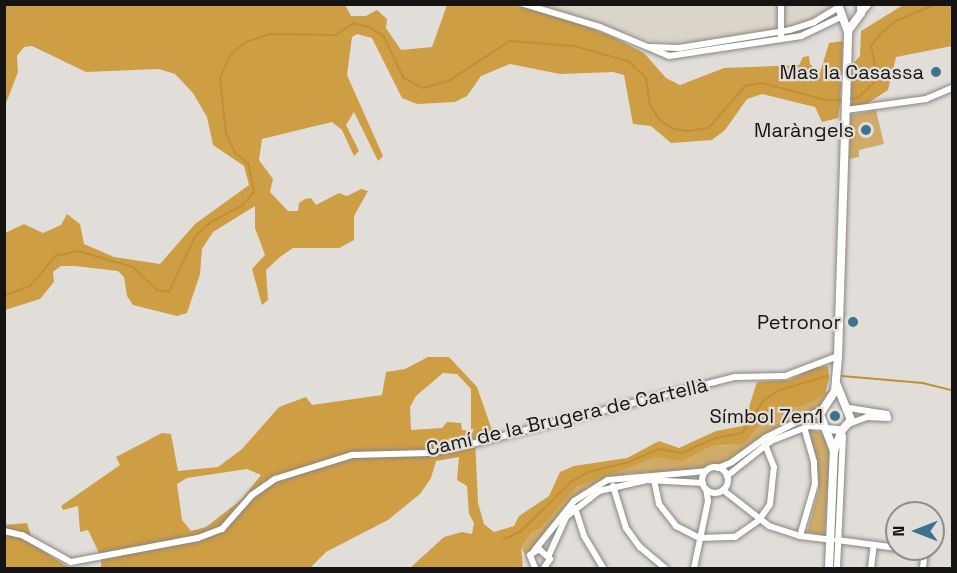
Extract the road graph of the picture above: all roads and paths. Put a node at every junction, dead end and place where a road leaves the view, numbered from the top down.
1 (524, 4) edge
2 (781, 4) edge
3 (869, 4) edge
4 (840, 12) edge
5 (859, 12) edge
6 (780, 32) junction
7 (848, 32) junction
8 (781, 39) junction
9 (648, 46) junction
10 (665, 48) junction
11 (664, 56) junction
12 (952, 88) edge
13 (846, 108) junction
14 (838, 356) junction
15 (836, 384) junction
16 (829, 402) junction
17 (847, 406) junction
18 (821, 410) junction
19 (802, 425) junction
20 (824, 426) junction
21 (846, 427) junction
22 (765, 444) junction
23 (834, 451) junction
24 (732, 462) junction
25 (718, 468) junction
26 (706, 471) junction
27 (692, 475) junction
28 (727, 475) junction
29 (654, 480) junction
30 (704, 484) junction
31 (613, 486) junction
32 (723, 490) junction
33 (715, 493) junction
34 (708, 501) junction
35 (575, 508) junction
36 (759, 520) junction
37 (4, 531) edge
38 (800, 536) junction
39 (700, 538) junction
40 (834, 540) junction
41 (545, 541) junction
42 (874, 545) junction
43 (885, 546) edge
44 (534, 551) junction
45 (550, 560) edge
46 (535, 568) edge
47 (544, 568) edge
48 (603, 568) edge
49 (665, 568) edge
50 (694, 568) edge
51 (830, 568) edge
52 (837, 568) edge
53 (871, 568) edge

1 - 9 street
2 - 6 street
3 - 5 street
4 - 5 main road
4 - 6 street
4 - 7 main road
4 - 8 street
5 - 7 main road
6 - 8 street
6 - 10 street
7 - 13 main road
8 - 11 street
9 - 10 street
9 - 11 street
10 - 11 street
12 - 13 street
13 - 14 main road
14 - 15 main road
14 - 37 street, Camí de la Brugera de Cartellà
15 - 16 main road
15 - 17 main road
16 - 17 main road
16 - 18 main road
17 - 21 main road
17 - 21 street
18 - 19 street
18 - 20 main road
19 - 20 street
19 - 22 street
19 - 24 street
19 - 38 street
20 - 21 main road
20 - 23 main road
21 - 23 main road
21 - 40 street
22 - 28 street
22 - 36 street
23 - 40 main road
24 - 25 street
24 - 28 street
25 - 26 street
25 - 28 street
26 - 27 street
26 - 30 street
27 - 30 street
27 - 41 street
28 - 32 street
29 - 30 street
29 - 31 street
29 - 39 street
30 - 33 street
30 - 34 street
31 - 35 street
31 - 49 street
32 - 33 street
32 - 36 street
33 - 34 street
34 - 39 street
35 - 45 street
35 - 48 street
36 - 38 street
36 - 39 street
38 - 40 street
39 - 50 street
40 - 42 street
40 - 51 main road
40 - 52 street
41 - 44 street
41 - 45 street
42 - 43 street
42 - 53 street
44 - 45 street
44 - 46 street
45 - 47 street

